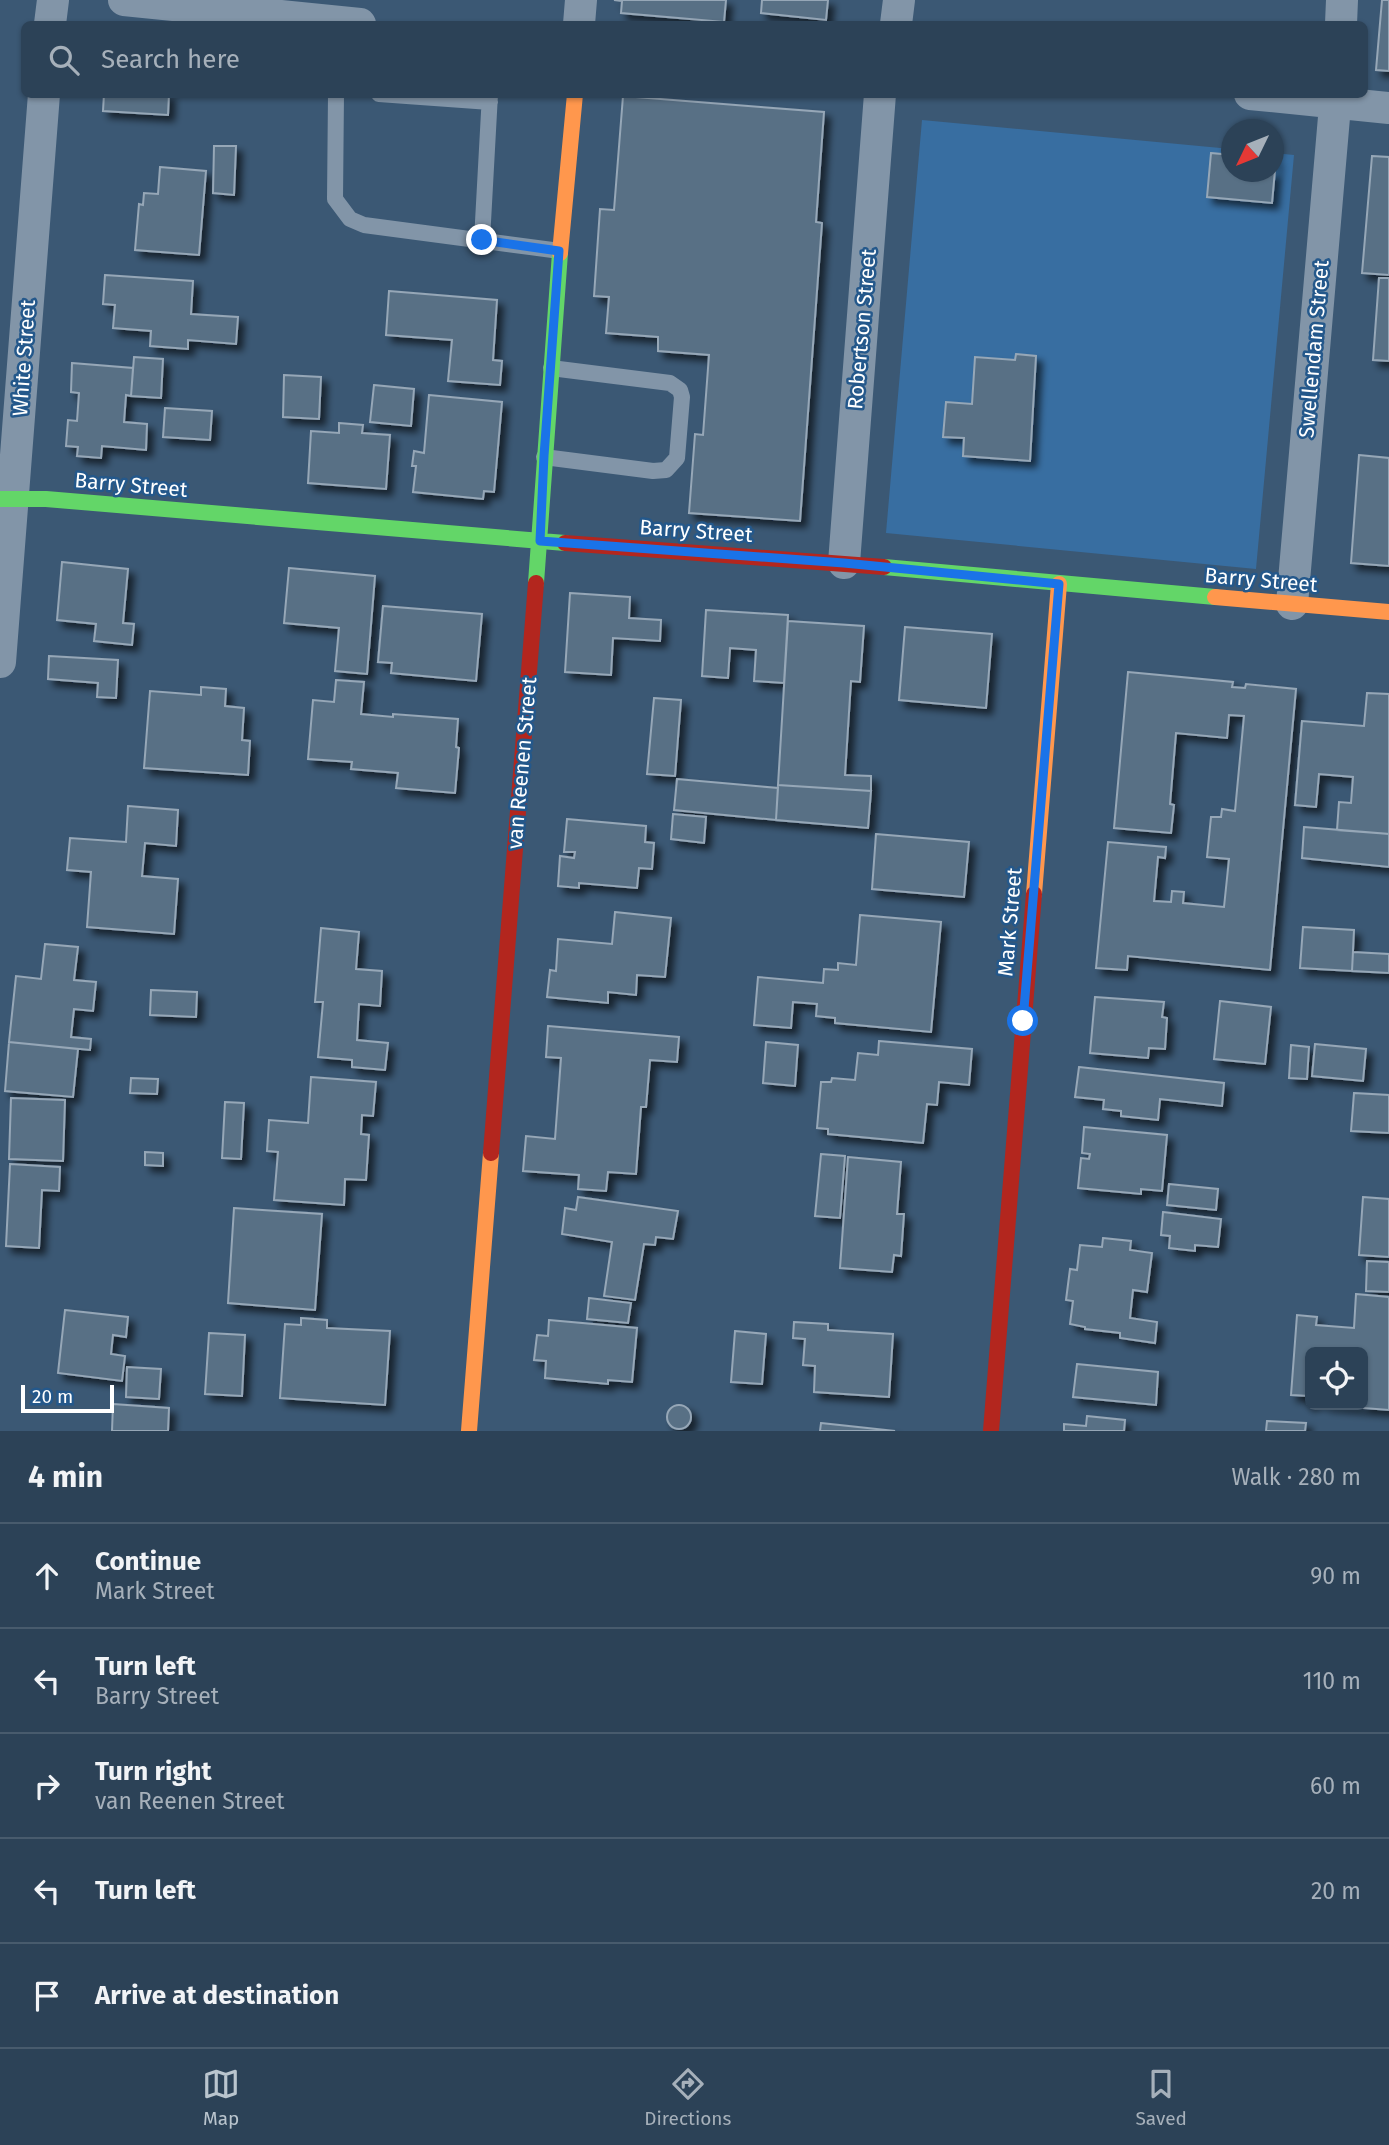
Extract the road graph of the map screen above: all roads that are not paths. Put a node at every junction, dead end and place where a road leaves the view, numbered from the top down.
1 (53, 0) edge
2 (124, 0) edge
3 (581, 0) edge
4 (899, 0) edge
5 (1342, 0) edge
6 (197, 3) edge
7 (50, 21) edge
8 (324, 21) edge
9 (579, 21) edge
10 (897, 21) edge
11 (1340, 21) edge
12 (44, 98) edge
13 (336, 98) edge
14 (490, 98) edge
15 (575, 98) edge
16 (880, 98) edge
17 (1336, 99) edge
18 (1389, 108) edge
19 (482, 240) junction
20 (559, 251) junction
21 (551, 368) junction
22 (544, 456) junction
23 (7, 499) edge
24 (540, 541) junction
25 (844, 563) junction
26 (1059, 584) junction
27 (1292, 604) junction
28 (1389, 612) edge
29 (0, 663) edge
30 (468, 1431) edge
31 (991, 1431) edge

1 - 7 street
2 - 6 street
3 - 9 street
4 - 10 street
5 - 11 street
6 - 8 street
12 - 23 street, White Street
13 - 19 lane
14 - 19 lane
15 - 20 street, van Reenen Street
16 - 25 street, Robertson Street
17 - 18 street
17 - 27 street, Swellendam Street
19 - 20 lane
20 - 21 street, van Reenen Street
21 - 22 street, van Reenen Street
21 - 22 lane
22 - 24 street, van Reenen Street
23 - 24 street, Barry Street
23 - 29 street, White Street
24 - 25 street, Barry Street
24 - 30 street, van Reenen Street
25 - 26 street, Barry Street
26 - 27 street, Barry Street
26 - 31 street, Mark Street
27 - 28 street, Barry Street

